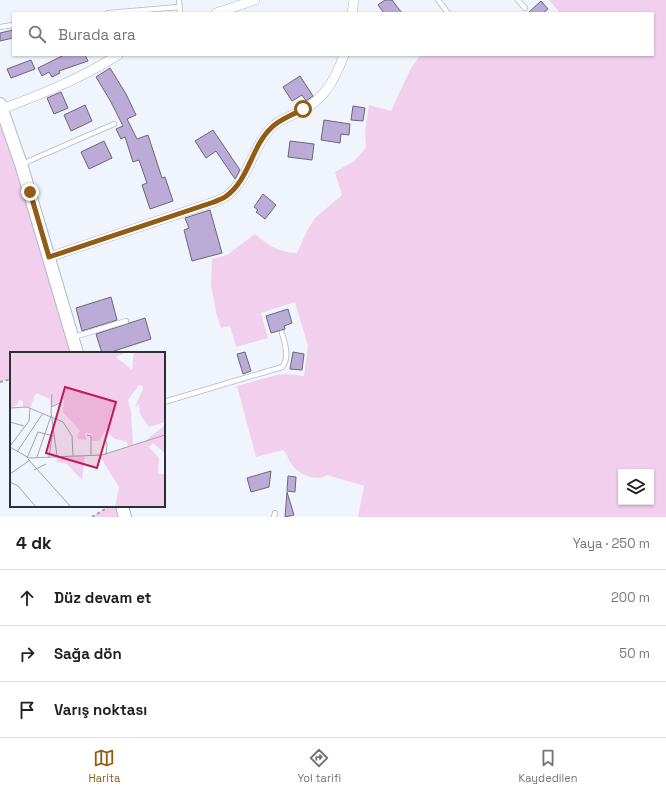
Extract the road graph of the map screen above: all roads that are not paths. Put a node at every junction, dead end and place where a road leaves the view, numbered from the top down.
1 (179, 0) edge
2 (255, 0) edge
3 (354, 0) edge
4 (438, 0) edge
5 (518, 0) edge
6 (179, 7) junction
7 (525, 8) dead end
8 (120, 12) edge
9 (180, 12) edge
10 (219, 12) edge
11 (352, 12) edge
12 (447, 12) edge
13 (12, 25) edge
14 (0, 27) edge
15 (116, 56) edge
16 (344, 56) edge
17 (1, 106) edge
18 (114, 124) dead end
19 (21, 164) junction
20 (49, 257) junction
21 (126, 321) dead end
22 (282, 333) dead end
23 (72, 337) junction
24 (77, 352) edge
25 (165, 402) edge
26 (122, 507) edge
27 (125, 517) edge

1 - 6 lane
2 - 10 street
3 - 11 street
4 - 12 lane
5 - 7 lane
6 - 8 lane
6 - 9 lane
13 - 14 lane
15 - 17 street
16 - 20 street
17 - 19 street
18 - 19 lane
19 - 20 street
20 - 23 street
21 - 23 lane
22 - 25 lane
23 - 24 street
26 - 27 street

